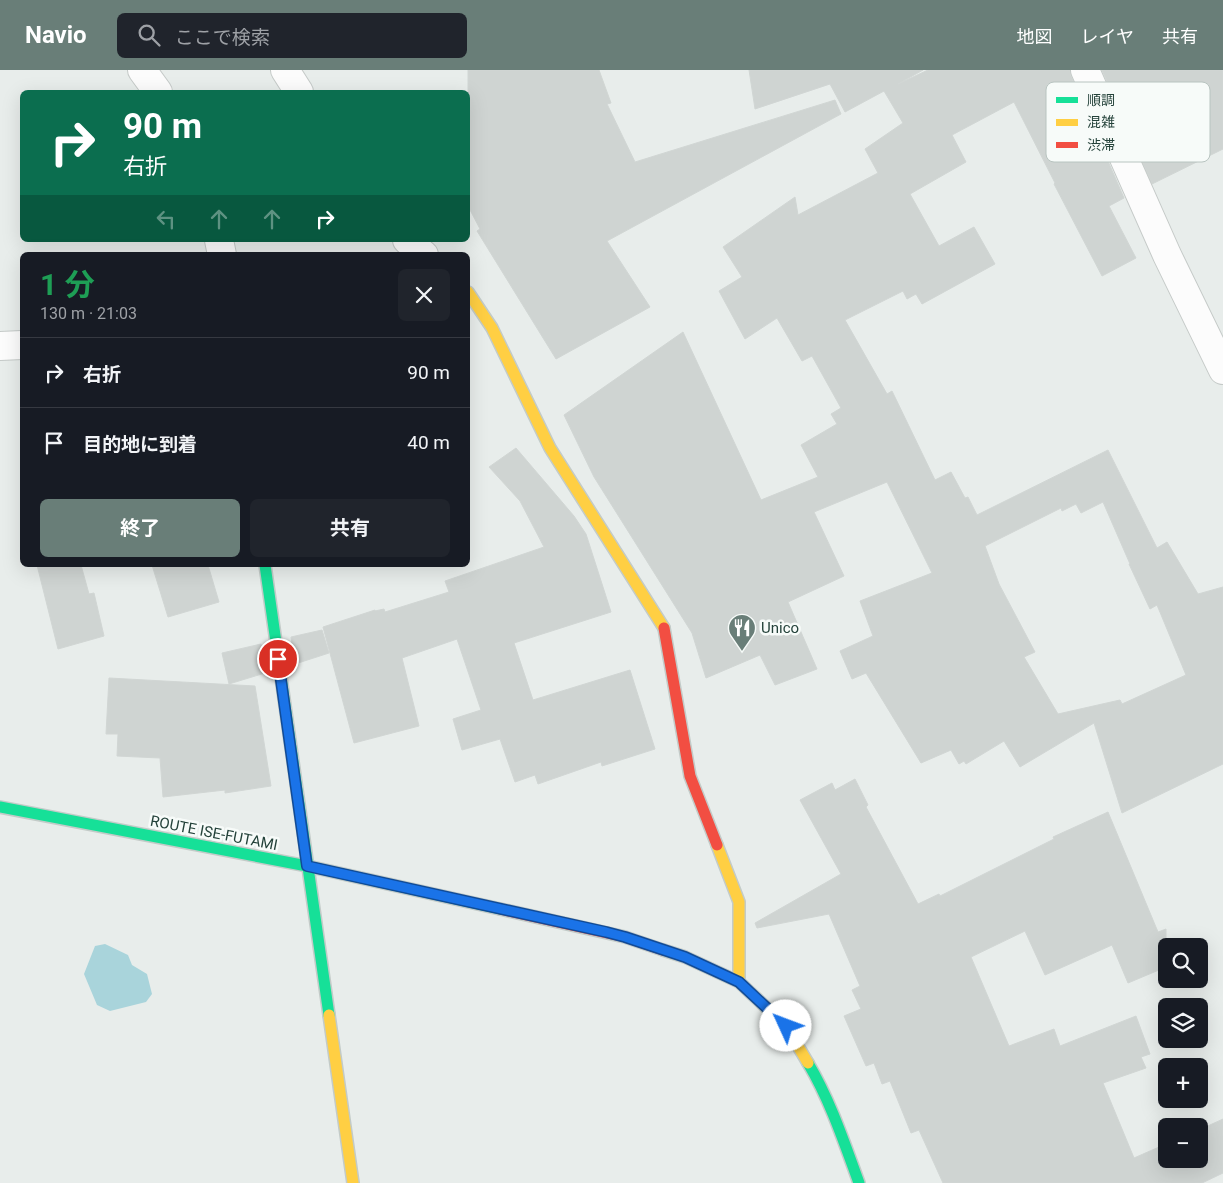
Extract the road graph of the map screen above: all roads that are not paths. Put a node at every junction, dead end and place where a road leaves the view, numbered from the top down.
1 (142, 70) edge
2 (285, 70) edge
3 (1084, 70) edge
4 (1089, 82) edge
5 (157, 90) edge
6 (298, 90) edge
7 (1125, 162) edge
8 (409, 242) edge
9 (421, 252) edge
10 (470, 294) edge
11 (20, 345) edge
12 (0, 346) edge
13 (1223, 370) edge
14 (265, 567) edge
15 (0, 806) edge
16 (307, 866) junction
17 (739, 982) junction
18 (353, 1183) edge
19 (859, 1183) edge

1 - 5 street
2 - 6 street
3 - 4 street
7 - 13 street
8 - 9 street
10 - 17 street
11 - 12 street
14 - 16 street
15 - 16 street, ROUTE ISE-FUTAMI
16 - 17 street, ROUTE ISE-FUTAMI
16 - 18 street
17 - 19 street, ROUTE ISE-FUTAMI

